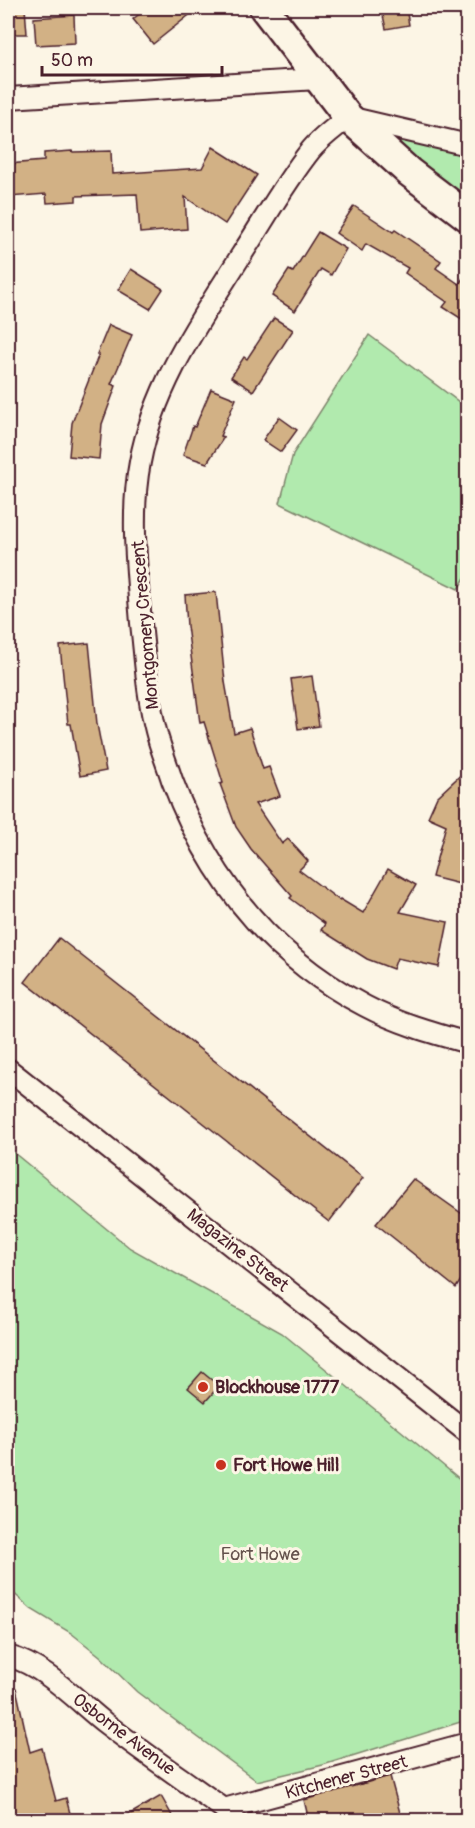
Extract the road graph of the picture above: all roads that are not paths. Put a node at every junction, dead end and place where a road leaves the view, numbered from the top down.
1 (264, 8) edge
2 (318, 79) junction
3 (8, 98) edge
4 (348, 117) junction
5 (468, 146) edge
6 (468, 217) edge
7 (467, 1039) edge
8 (8, 1069) edge
9 (468, 1432) edge
10 (8, 1656) edge
11 (468, 1743) edge
12 (229, 1815) edge

1 - 2 street
2 - 3 street
2 - 4 street
4 - 5 street
4 - 6 street
4 - 7 street, Montgomery Crescent
8 - 9 street, Magazine Street
10 - 12 street, Osborne Avenue
11 - 12 street, Kitchener Street

